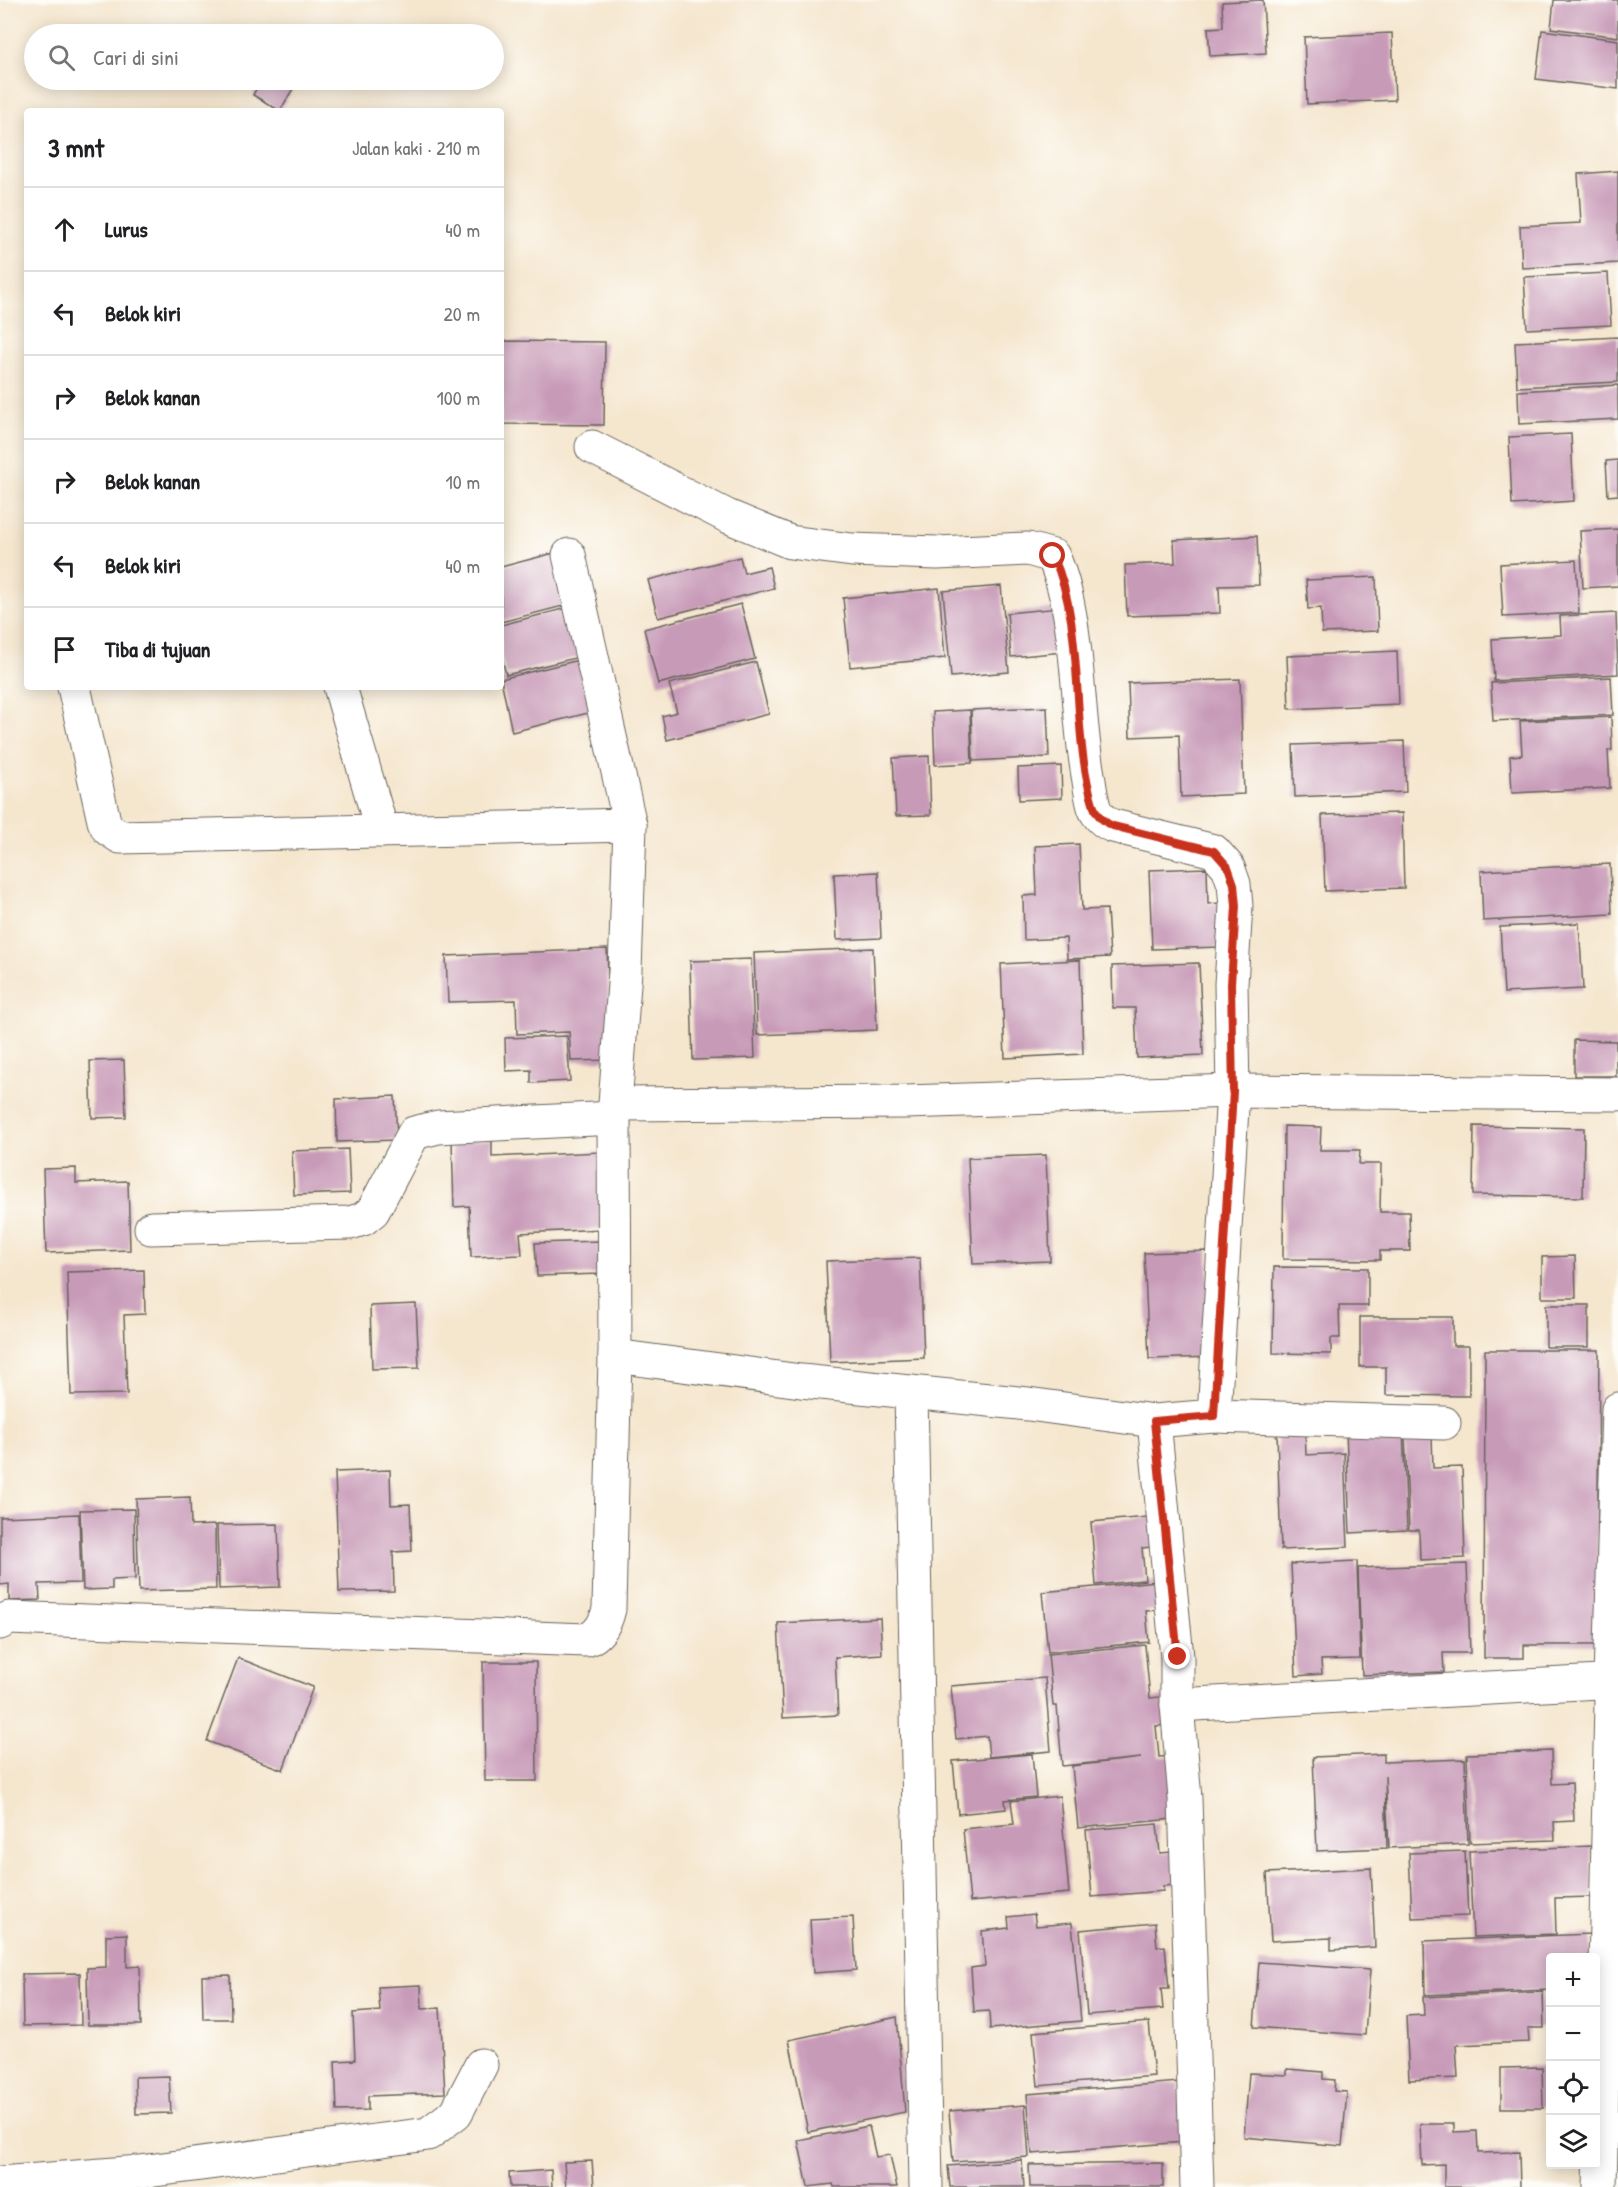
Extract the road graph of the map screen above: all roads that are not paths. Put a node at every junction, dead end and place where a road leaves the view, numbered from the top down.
1 (592, 447) dead end
2 (569, 555) dead end
3 (75, 690) edge
4 (341, 690) edge
5 (630, 825) junction
6 (382, 831) junction
7 (1233, 1091) junction
8 (1618, 1094) edge
9 (615, 1111) junction
10 (151, 1228) dead end
11 (615, 1356) junction
12 (911, 1392) junction
13 (1618, 1409) edge
14 (1214, 1416) junction
15 (1154, 1421) junction
16 (1444, 1424) dead end
17 (0, 1623) edge
18 (1614, 1681) edge
19 (1177, 1704) junction
20 (1613, 1856) edge
21 (482, 2065) dead end
22 (0, 2183) edge
23 (926, 2187) edge
24 (1197, 2187) edge
25 (1600, 2187) edge

1 - 7 street
2 - 5 street
3 - 6 street
4 - 6 street
5 - 6 street
5 - 9 street
7 - 8 street
7 - 9 street
7 - 14 street
9 - 10 street
9 - 11 street
11 - 12 street
11 - 17 street
12 - 15 street
12 - 23 street
13 - 18 street
14 - 15 street
14 - 16 street
15 - 19 street
18 - 19 street
18 - 20 street
19 - 24 street
20 - 25 street
21 - 22 street

